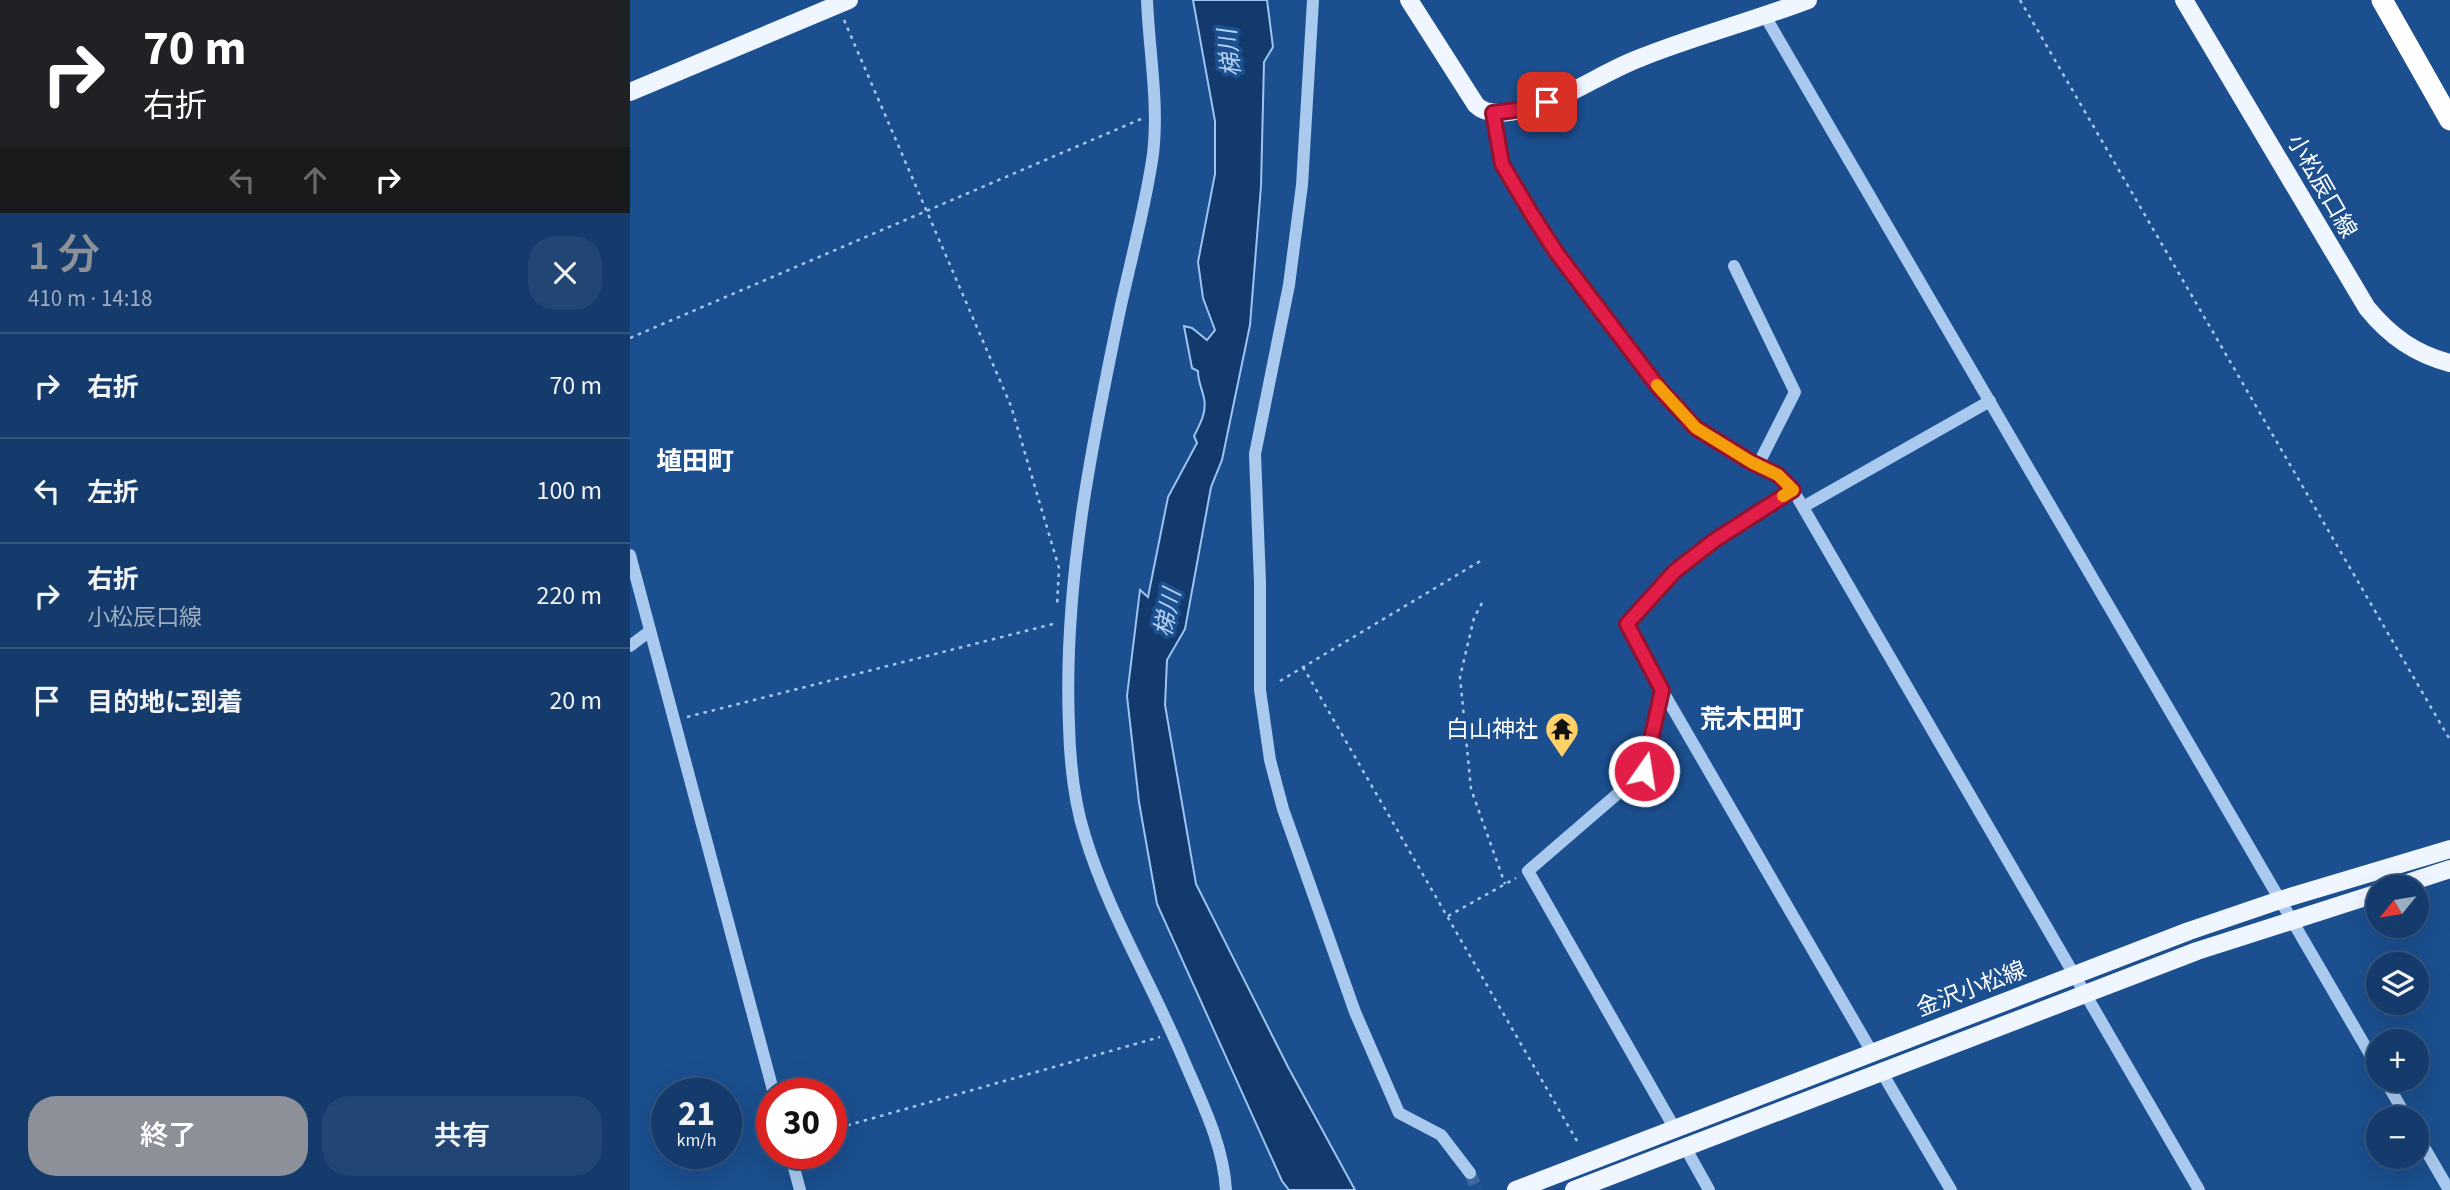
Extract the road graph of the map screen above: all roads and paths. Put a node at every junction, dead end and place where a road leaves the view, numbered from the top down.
1 (1147, 0) edge
2 (1313, 0) edge
3 (1409, 0) edge
4 (1808, 0) edge
5 (2020, 0) edge
6 (2184, 0) edge
7 (2382, 0) edge
8 (841, 2) edge
9 (1765, 16) junction
10 (630, 92) edge
11 (1493, 113) junction
12 (1153, 114) junction
13 (2450, 120) edge
14 (925, 210) junction
15 (1734, 266) dead end
16 (630, 338) edge
17 (2450, 363) edge
18 (1990, 401) junction
19 (1758, 465) junction
20 (1793, 490) junction
21 (1803, 507) junction
22 (630, 555) edge
23 (1482, 560) dead end
24 (1482, 603) dead end
25 (1057, 609) dead end
26 (1056, 623) dead end
27 (650, 631) junction
28 (630, 646) edge
29 (1303, 667) junction
30 (1280, 681) dead end
31 (1662, 690) junction
32 (673, 720) junction
33 (2450, 740) edge
34 (2450, 849) edge
35 (2450, 869) edge
36 (1528, 871) junction
37 (2429, 876) edge
38 (1505, 884) junction
39 (2366, 897) edge
40 (2280, 900) junction
41 (1447, 916) junction
42 (2294, 921) junction
43 (2076, 975) junction
44 (2085, 993) junction
45 (1173, 1033) junction
46 (2366, 1047) edge
47 (1873, 1054) junction
48 (1881, 1071) junction
49 (770, 1078) edge
50 (847, 1125) edge
51 (1675, 1129) junction
52 (1577, 1141) dead end
53 (1685, 1147) junction
54 (2429, 1156) edge
55 (794, 1169) edge
56 (1470, 1173) tunnel mouth
57 (800, 1190) edge
58 (1226, 1190) edge
59 (1516, 1190) edge
60 (1574, 1190) edge
61 (1709, 1190) edge
62 (1951, 1190) edge
63 (2199, 1190) edge
64 (2449, 1190) edge

1 - 12 street
2 - 56 street
3 - 11 main road
4 - 9 main road
5 - 33 path
6 - 17 main road, 小松辰口線
7 - 13 highway
8 - 10 main road
8 - 14 path
9 - 11 main road
9 - 18 street
11 - 19 street
12 - 14 path
12 - 45 street
14 - 16 path
14 - 25 path
15 - 19 street
18 - 21 street
18 - 40 street
19 - 20 street
20 - 21 street
20 - 31 street
21 - 43 street
22 - 27 street
23 - 29 path
24 - 38 path
26 - 32 path
27 - 28 street
27 - 32 street
29 - 30 path
29 - 41 path
31 - 36 street
31 - 47 street
32 - 49 street
34 - 40 main road, 金沢小松線
35 - 37 main road
36 - 38 path
36 - 51 street
38 - 41 path
39 - 42 main road, 金沢小松線
40 - 42 street
40 - 43 main road, 金沢小松線
41 - 52 path
42 - 44 main road, 金沢小松線
42 - 46 street
43 - 44 street
43 - 47 main road, 金沢小松線
44 - 48 main road, 金沢小松線
44 - 63 street
45 - 50 path
45 - 58 street
47 - 51 main road, 金沢小松線
48 - 53 main road, 金沢小松線
48 - 62 street
51 - 59 main road, 金沢小松線
53 - 60 main road, 金沢小松線
53 - 61 street
54 - 64 street
55 - 57 street

